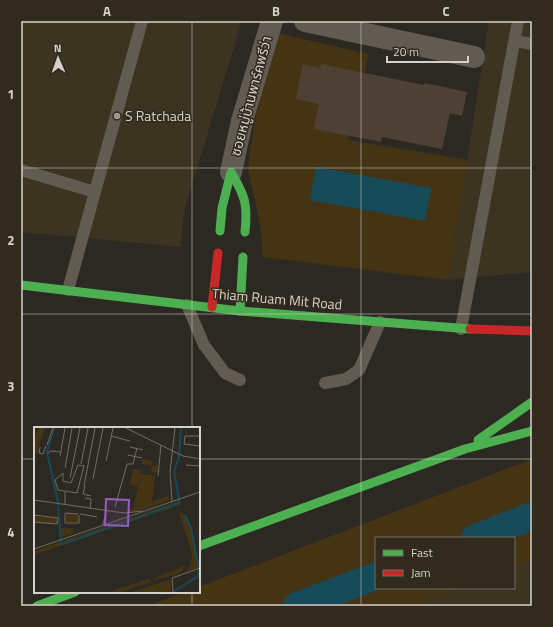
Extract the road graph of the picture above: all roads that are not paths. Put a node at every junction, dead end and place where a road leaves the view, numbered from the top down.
1 (142, 21) edge
2 (272, 21) edge
3 (305, 21) edge
4 (518, 21) edge
5 (514, 41) junction
6 (532, 44) edge
7 (474, 57) dead end
8 (21, 170) edge
9 (231, 172) junction
10 (95, 192) junction
11 (220, 231) dead end
12 (245, 232) dead end
13 (218, 253) dead end
14 (243, 257) dead end
15 (21, 285) edge
16 (68, 290) junction
17 (187, 305) junction
18 (212, 307) junction
19 (240, 311) junction
20 (380, 322) junction
21 (461, 329) junction
22 (532, 331) edge
23 (240, 380) dead end
24 (325, 383) dead end
25 (532, 402) edge
26 (532, 431) edge
27 (465, 448) junction
28 (200, 546) edge
29 (72, 593) edge
30 (36, 606) edge

1 - 10 lane
2 - 9 street, ซอยหมู่บ้านพาร์คพรีว่า
3 - 7 street
4 - 5 lane
5 - 6 lane
5 - 21 lane
8 - 10 lane
9 - 11 street, ซอยหมู่บ้านพาร์คพรีว่า
9 - 12 street, ซอยหมู่บ้านพาร์คพรีว่า
10 - 16 lane
13 - 18 street
14 - 19 street
15 - 16 street, Thiam Ruam Mit Road
16 - 17 street, Thiam Ruam Mit Road
17 - 18 street, Thiam Ruam Mit Road
17 - 23 lane
18 - 19 street, Thiam Ruam Mit Road
19 - 20 street, Thiam Ruam Mit Road
20 - 21 street, Thiam Ruam Mit Road
20 - 24 lane
21 - 22 street, Thiam Ruam Mit Road
25 - 27 street
26 - 27 street
27 - 28 street
29 - 30 street

